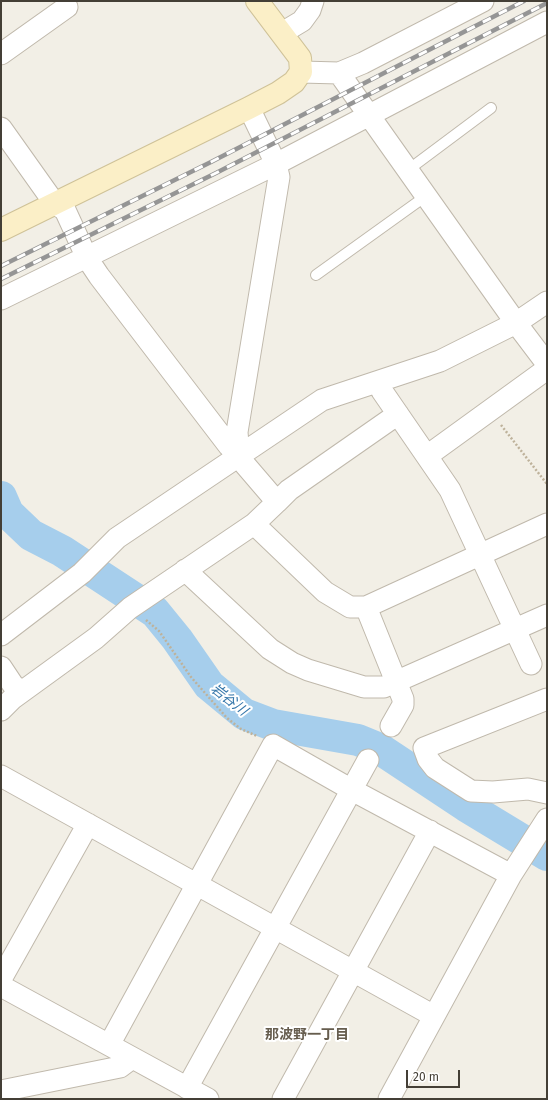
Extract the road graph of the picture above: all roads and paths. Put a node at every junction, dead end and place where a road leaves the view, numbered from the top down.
1 (257, 1) edge
2 (312, 1) edge
3 (484, 1) edge
4 (67, 7) dead end
5 (547, 22) edge
6 (282, 33) junction
7 (1, 54) edge
8 (301, 72) junction
9 (339, 73) junction
10 (249, 108) junction
11 (491, 108) dead end
12 (368, 115) junction
13 (2, 129) edge
14 (276, 164) junction
15 (408, 170) junction
16 (426, 196) junction
17 (56, 204) junction
18 (1, 230) edge
19 (86, 258) junction
20 (316, 275) dead end
21 (1, 299) edge
22 (547, 302) edge
23 (516, 323) junction
24 (547, 364) edge
25 (547, 369) edge
26 (379, 382) junction
27 (490, 411) junction
28 (398, 414) junction
29 (239, 456) junction
30 (427, 456) junction
31 (547, 484) edge
32 (277, 502) junction
33 (254, 524) junction
34 (547, 524) edge
35 (481, 554) junction
36 (185, 570) junction
37 (136, 603) junction
38 (366, 607) junction
39 (547, 615) edge
40 (516, 629) junction
41 (1, 635) edge
42 (531, 664) dead end
43 (1, 667) edge
44 (396, 682) junction
45 (21, 692) junction
46 (547, 699) edge
47 (1, 710) edge
48 (391, 726) dead end
49 (273, 744) junction
50 (368, 760) dead end
51 (1, 776) edge
52 (352, 790) junction
53 (547, 793) edge
54 (88, 824) junction
55 (543, 827) edge
56 (430, 831) junction
57 (512, 875) junction
58 (196, 885) junction
59 (275, 927) junction
60 (354, 972) junction
61 (1, 979) edge
62 (1, 986) edge
63 (434, 1016) junction
64 (109, 1045) junction
65 (132, 1058) junction
66 (187, 1088) junction
67 (1, 1091) edge
68 (47, 1091) edge
69 (208, 1099) edge
70 (283, 1099) edge
71 (389, 1099) edge

1 - 6 street
2 - 6 street
3 - 9 street
4 - 7 street
5 - 12 street
6 - 8 street
8 - 9 street
8 - 10 street
9 - 12 street
10 - 14 street
10 - 17 street
11 - 15 lane
12 - 14 street
12 - 15 street
13 - 17 street
14 - 19 street
14 - 29 street
15 - 16 street
16 - 20 lane
16 - 23 street
17 - 18 street
17 - 19 street
19 - 21 street
19 - 29 street
22 - 23 street
23 - 24 street
23 - 26 street
25 - 27 street
26 - 28 street
26 - 29 street
27 - 30 street
27 - 31 path
28 - 30 street
28 - 32 street
29 - 32 street
29 - 41 street
30 - 35 street
32 - 33 street
33 - 36 street
33 - 38 street
34 - 35 street
35 - 38 street
35 - 40 street
36 - 37 street
36 - 44 street
37 - 45 street
37 - 49 path
38 - 44 street
39 - 40 street
40 - 42 street
40 - 44 street
43 - 45 street
44 - 48 street
45 - 47 street
46 - 53 street
49 - 52 street
49 - 58 street
50 - 52 street
51 - 54 street
52 - 56 street
52 - 59 street
54 - 58 street
54 - 61 street
55 - 57 street
56 - 57 street
56 - 60 street
57 - 63 street
58 - 59 street
58 - 64 street
59 - 60 street
59 - 66 street
60 - 63 street
60 - 70 street
62 - 64 street
63 - 71 street
64 - 65 street
65 - 66 street
65 - 68 street
66 - 69 street
67 - 68 street

